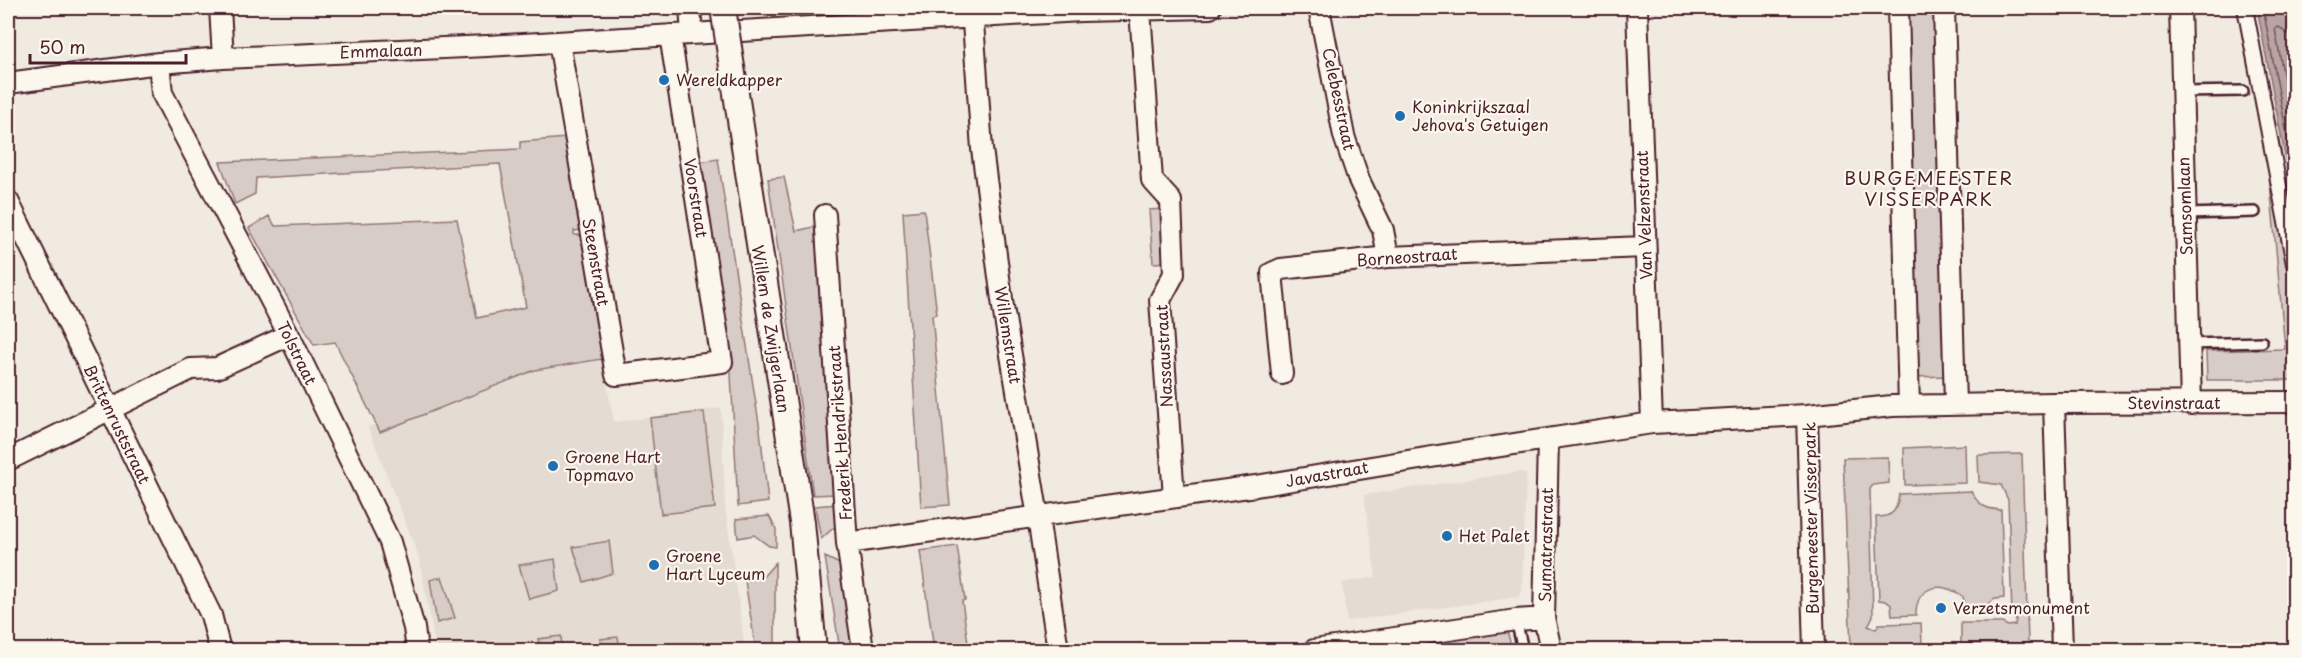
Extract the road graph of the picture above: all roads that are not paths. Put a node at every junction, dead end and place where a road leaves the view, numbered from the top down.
1 (220, 8) edge
2 (690, 8) edge
3 (723, 8) edge
4 (1210, 8) edge
5 (1319, 8) edge
6 (1637, 8) edge
7 (1898, 8) edge
8 (1944, 8) edge
9 (2180, 8) edge
10 (2245, 8) edge
11 (1168, 9) edge
12 (1140, 10) junction
13 (973, 12) edge
14 (692, 33) junction
15 (670, 34) junction
16 (559, 42) junction
17 (223, 58) junction
18 (159, 63) junction
19 (8, 83) edge
20 (2243, 91) dead end
21 (2182, 92) junction
22 (8, 201) edge
23 (2254, 212) dead end
24 (2186, 214) junction
25 (825, 215) dead end
26 (2291, 225) edge
27 (1645, 247) junction
28 (1388, 257) junction
29 (2295, 264) edge
30 (289, 335) junction
31 (2262, 342) dead end
32 (2189, 344) junction
33 (722, 362) joint
34 (1282, 374) dead end
35 (2295, 402) edge
36 (2054, 403) junction
37 (1955, 404) junction
38 (2191, 404) junction
39 (1909, 406) junction
40 (109, 408) junction
41 (1807, 415) junction
42 (1652, 423) junction
43 (1548, 440) junction
44 (8, 460) edge
45 (1174, 497) junction
46 (1038, 518) junction
47 (847, 543) junction
48 (1544, 618) junction
49 (1516, 620) junction
50 (220, 651) edge
51 (417, 651) edge
52 (814, 651) edge
53 (863, 651) edge
54 (1058, 651) edge
55 (1314, 651) edge
56 (1523, 651) edge
57 (1551, 651) edge
58 (1814, 651) edge
59 (2062, 651) edge

1 - 17 street
2 - 14 street
3 - 52 street, Willem de Zwijgerlaan, bridge
4 - 11 street, Emmalaan
5 - 28 street, Celebesstraat
6 - 27 street, Van Velzenstraat
7 - 39 street
8 - 37 street
9 - 21 street, Samsomlaan
10 - 26 street
11 - 12 street, Emmalaan
12 - 13 street, Emmalaan
12 - 45 street, Nassaustraat
13 - 14 street, Emmalaan
13 - 46 street, Willemstraat
14 - 15 street, Emmalaan
15 - 16 street, Emmalaan
15 - 33 street, Voorstraat
16 - 17 street, Emmalaan
16 - 33 street, Steenstraat
17 - 18 street, Emmalaan
18 - 19 street, Emmalaan
18 - 30 street, Tolstraat
20 - 21 lane
21 - 24 street, Samsomlaan
22 - 40 street, Brittenruststraat
23 - 24 lane
24 - 32 street, Samsomlaan
25 - 47 street, Frederik Hendrikstraat
26 - 29 street
27 - 28 street, Borneostraat
27 - 42 street, Van Velzenstraat
28 - 34 street, Borneostraat
30 - 40 street
30 - 51 street, Tolstraat
31 - 32 lane
32 - 38 street, Samsomlaan
35 - 38 street, Stevinstraat
36 - 37 street, Burgemeester Visserpark
36 - 38 street, Stevinstraat
36 - 59 street
37 - 39 street, Burgemeester Visserpark
39 - 41 street, Burgemeester Visserpark
40 - 44 street
40 - 50 street, Brittenruststraat
41 - 42 street, Javastraat
41 - 58 street, Burgemeester Visserpark
42 - 43 street, Javastraat
43 - 45 street, Javastraat
43 - 48 street, Sumatrastraat
45 - 46 street, Javastraat
46 - 47 street, Javastraat
46 - 54 street, Willemstraat
47 - 53 street, Frederik Hendrikstraat
48 - 49 street
48 - 57 street, Sumatrastraat
49 - 55 street
49 - 56 lane

